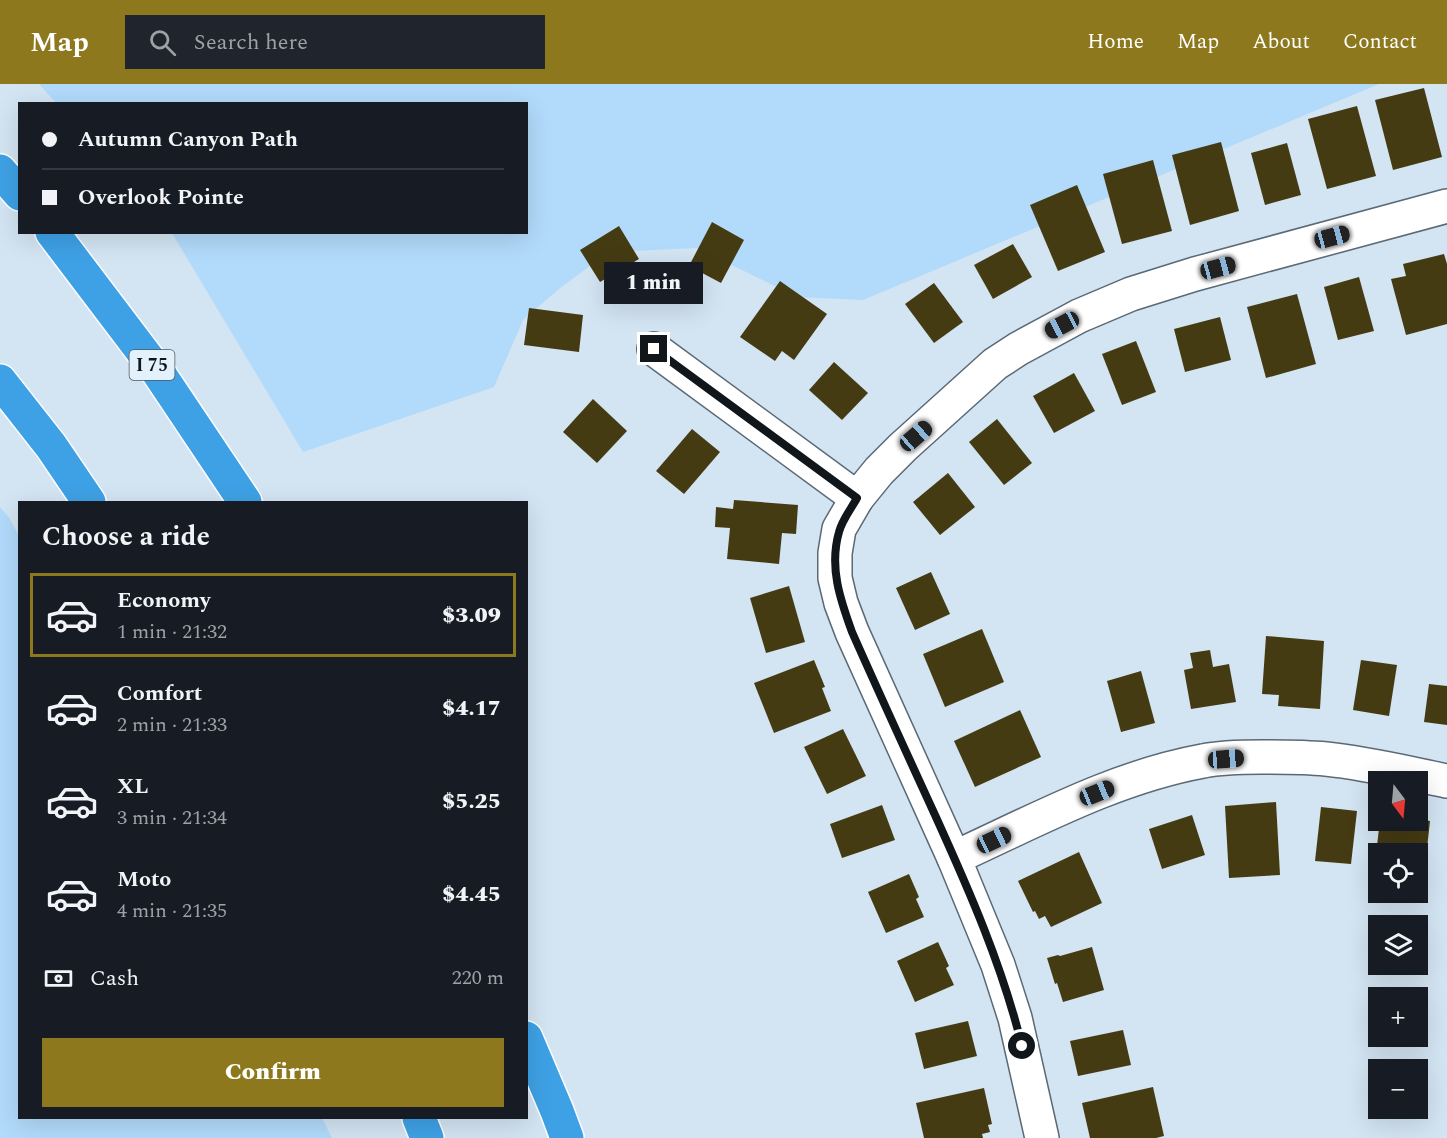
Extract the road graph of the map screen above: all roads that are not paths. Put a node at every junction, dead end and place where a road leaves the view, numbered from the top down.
1 (0, 171) edge
2 (18, 192) edge
3 (1447, 206) edge
4 (54, 234) edge
5 (654, 349) dead end
6 (0, 381) edge
7 (857, 498) junction
8 (87, 501) edge
9 (244, 501) edge
10 (1447, 781) edge
11 (954, 858) junction
12 (528, 1043) edge
13 (419, 1119) edge
14 (427, 1138) edge
15 (567, 1138) edge
16 (1042, 1138) edge

1 - 2 highway
3 - 7 street
4 - 9 highway, I 75
5 - 7 street
6 - 8 highway
7 - 11 street
10 - 11 street
11 - 16 street
12 - 15 highway
13 - 14 highway

